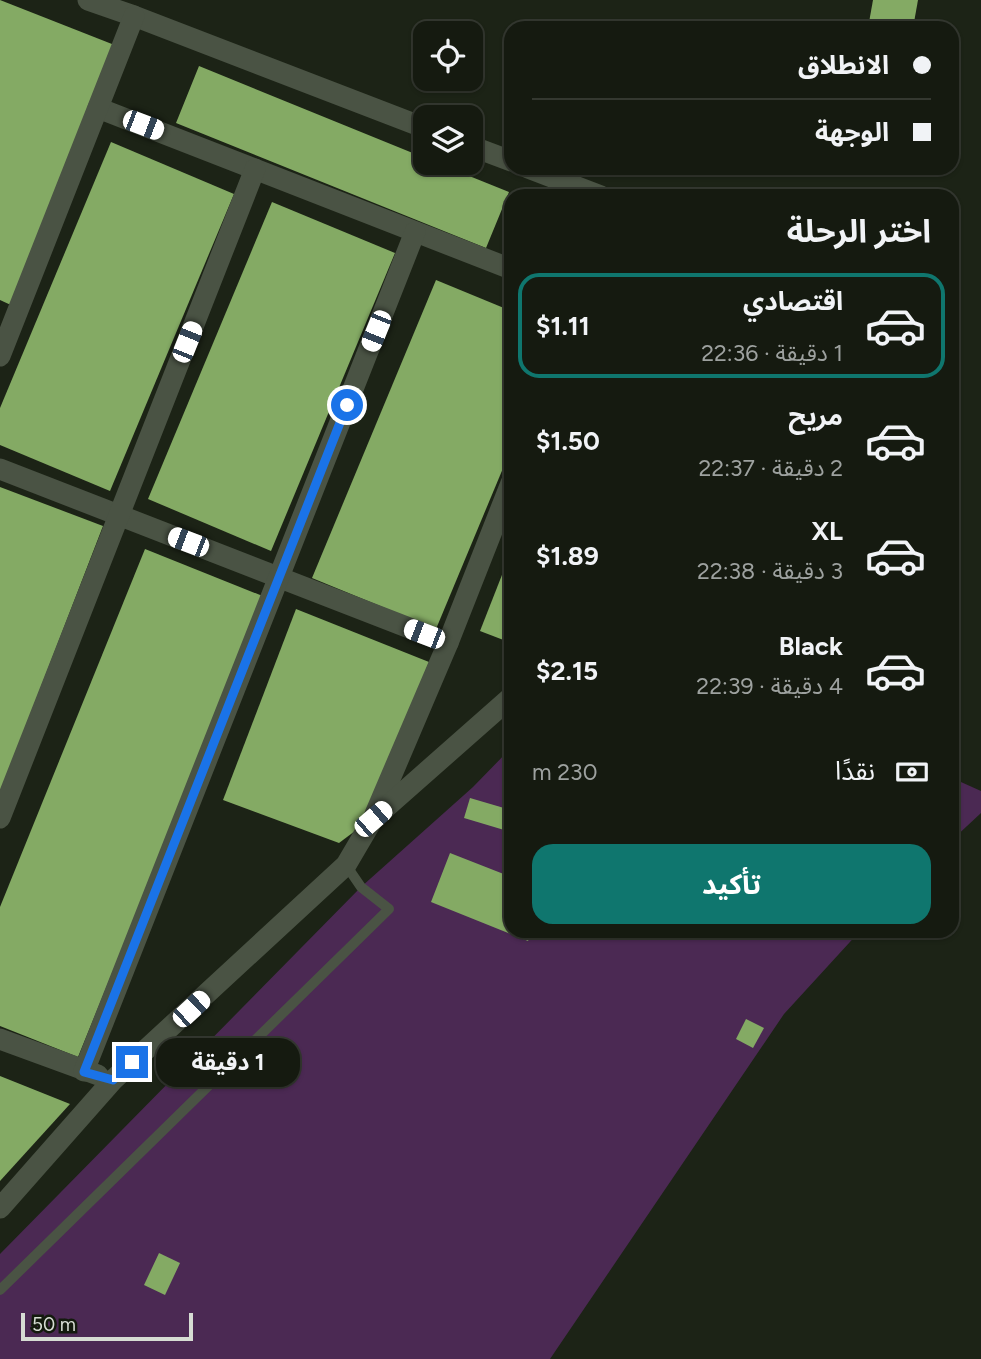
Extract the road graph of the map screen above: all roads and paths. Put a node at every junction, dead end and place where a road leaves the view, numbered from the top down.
1 (88, 0) edge
2 (134, 16) junction
3 (98, 108) junction
4 (413, 123) edge
5 (483, 150) edge
6 (504, 158) edge
7 (255, 169) junction
8 (546, 175) edge
9 (583, 189) edge
10 (415, 232) junction
11 (504, 266) edge
12 (6, 321) edge
13 (0, 356) edge
14 (0, 468) edge
15 (504, 501) edge
16 (119, 515) junction
17 (279, 578) junction
18 (448, 643) junction
19 (504, 703) edge
20 (0, 818) edge
21 (373, 819) junction
22 (346, 865) junction
23 (0, 1039) edge
24 (84, 1072) junction
25 (113, 1080) junction
26 (0, 1208) edge
27 (0, 1290) edge

1 - 2 street
2 - 3 street
2 - 4 street
3 - 7 street
3 - 12 street
5 - 6 street
7 - 10 street
7 - 16 street
8 - 9 street
10 - 11 street
10 - 17 street
12 - 13 street
14 - 16 street
15 - 18 street
16 - 17 street
16 - 20 street
17 - 18 street
17 - 24 street
18 - 21 street
19 - 21 street
21 - 22 street
22 - 25 street
22 - 27 lane
23 - 24 street
24 - 25 street
25 - 26 street

